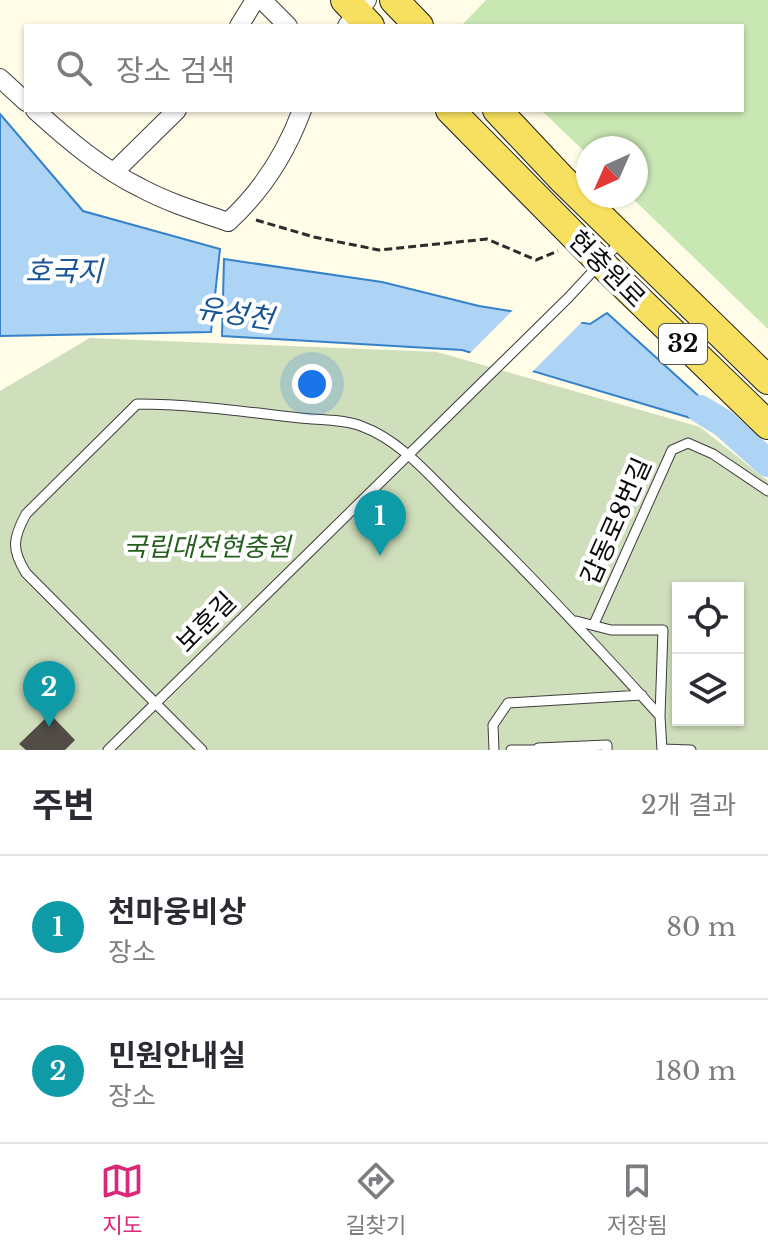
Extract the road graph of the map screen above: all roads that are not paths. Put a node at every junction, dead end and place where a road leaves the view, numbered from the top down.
1 (255, 0) edge
2 (262, 0) edge
3 (394, 0) edge
4 (240, 24) edge
5 (286, 24) edge
6 (417, 24) edge
7 (0, 78) edge
8 (24, 100) edge
9 (38, 112) edge
10 (175, 112) edge
11 (301, 112) edge
12 (452, 112) edge
13 (499, 112) edge
14 (114, 172) junction
15 (623, 239) junction
16 (600, 262) junction
17 (768, 380) edge
18 (768, 425) edge
19 (407, 454) junction
20 (768, 491) edge
21 (576, 621) junction
22 (594, 624) junction
23 (642, 695) junction
24 (155, 703) junction
25 (660, 716) junction
26 (567, 748) edge
27 (538, 749) edge
28 (108, 750) edge
29 (202, 750) edge
30 (494, 750) edge
31 (511, 750) edge
32 (607, 750) edge
33 (662, 750) edge
34 (691, 750) edge

1 - 4 street
2 - 5 street
3 - 6 main road
7 - 8 street
9 - 14 street
10 - 14 street
11 - 14 street
12 - 16 main road, 현충원로 / 32
13 - 15 main road, 현충원로 / 32
15 - 16 lane, 보훈길
15 - 17 main road, 현충원로 / 32
16 - 18 main road, 현충원로 / 32
16 - 19 lane, 보훈길
19 - 21 lane
19 - 24 lane, 보훈길
19 - 24 lane
20 - 22 lane, 갑동로8번길
21 - 22 lane
21 - 23 lane
22 - 25 lane
23 - 25 lane
23 - 30 lane
24 - 28 lane, 보훈길
24 - 29 lane
25 - 33 lane
26 - 27 lane
26 - 32 lane
27 - 31 lane
33 - 34 lane

